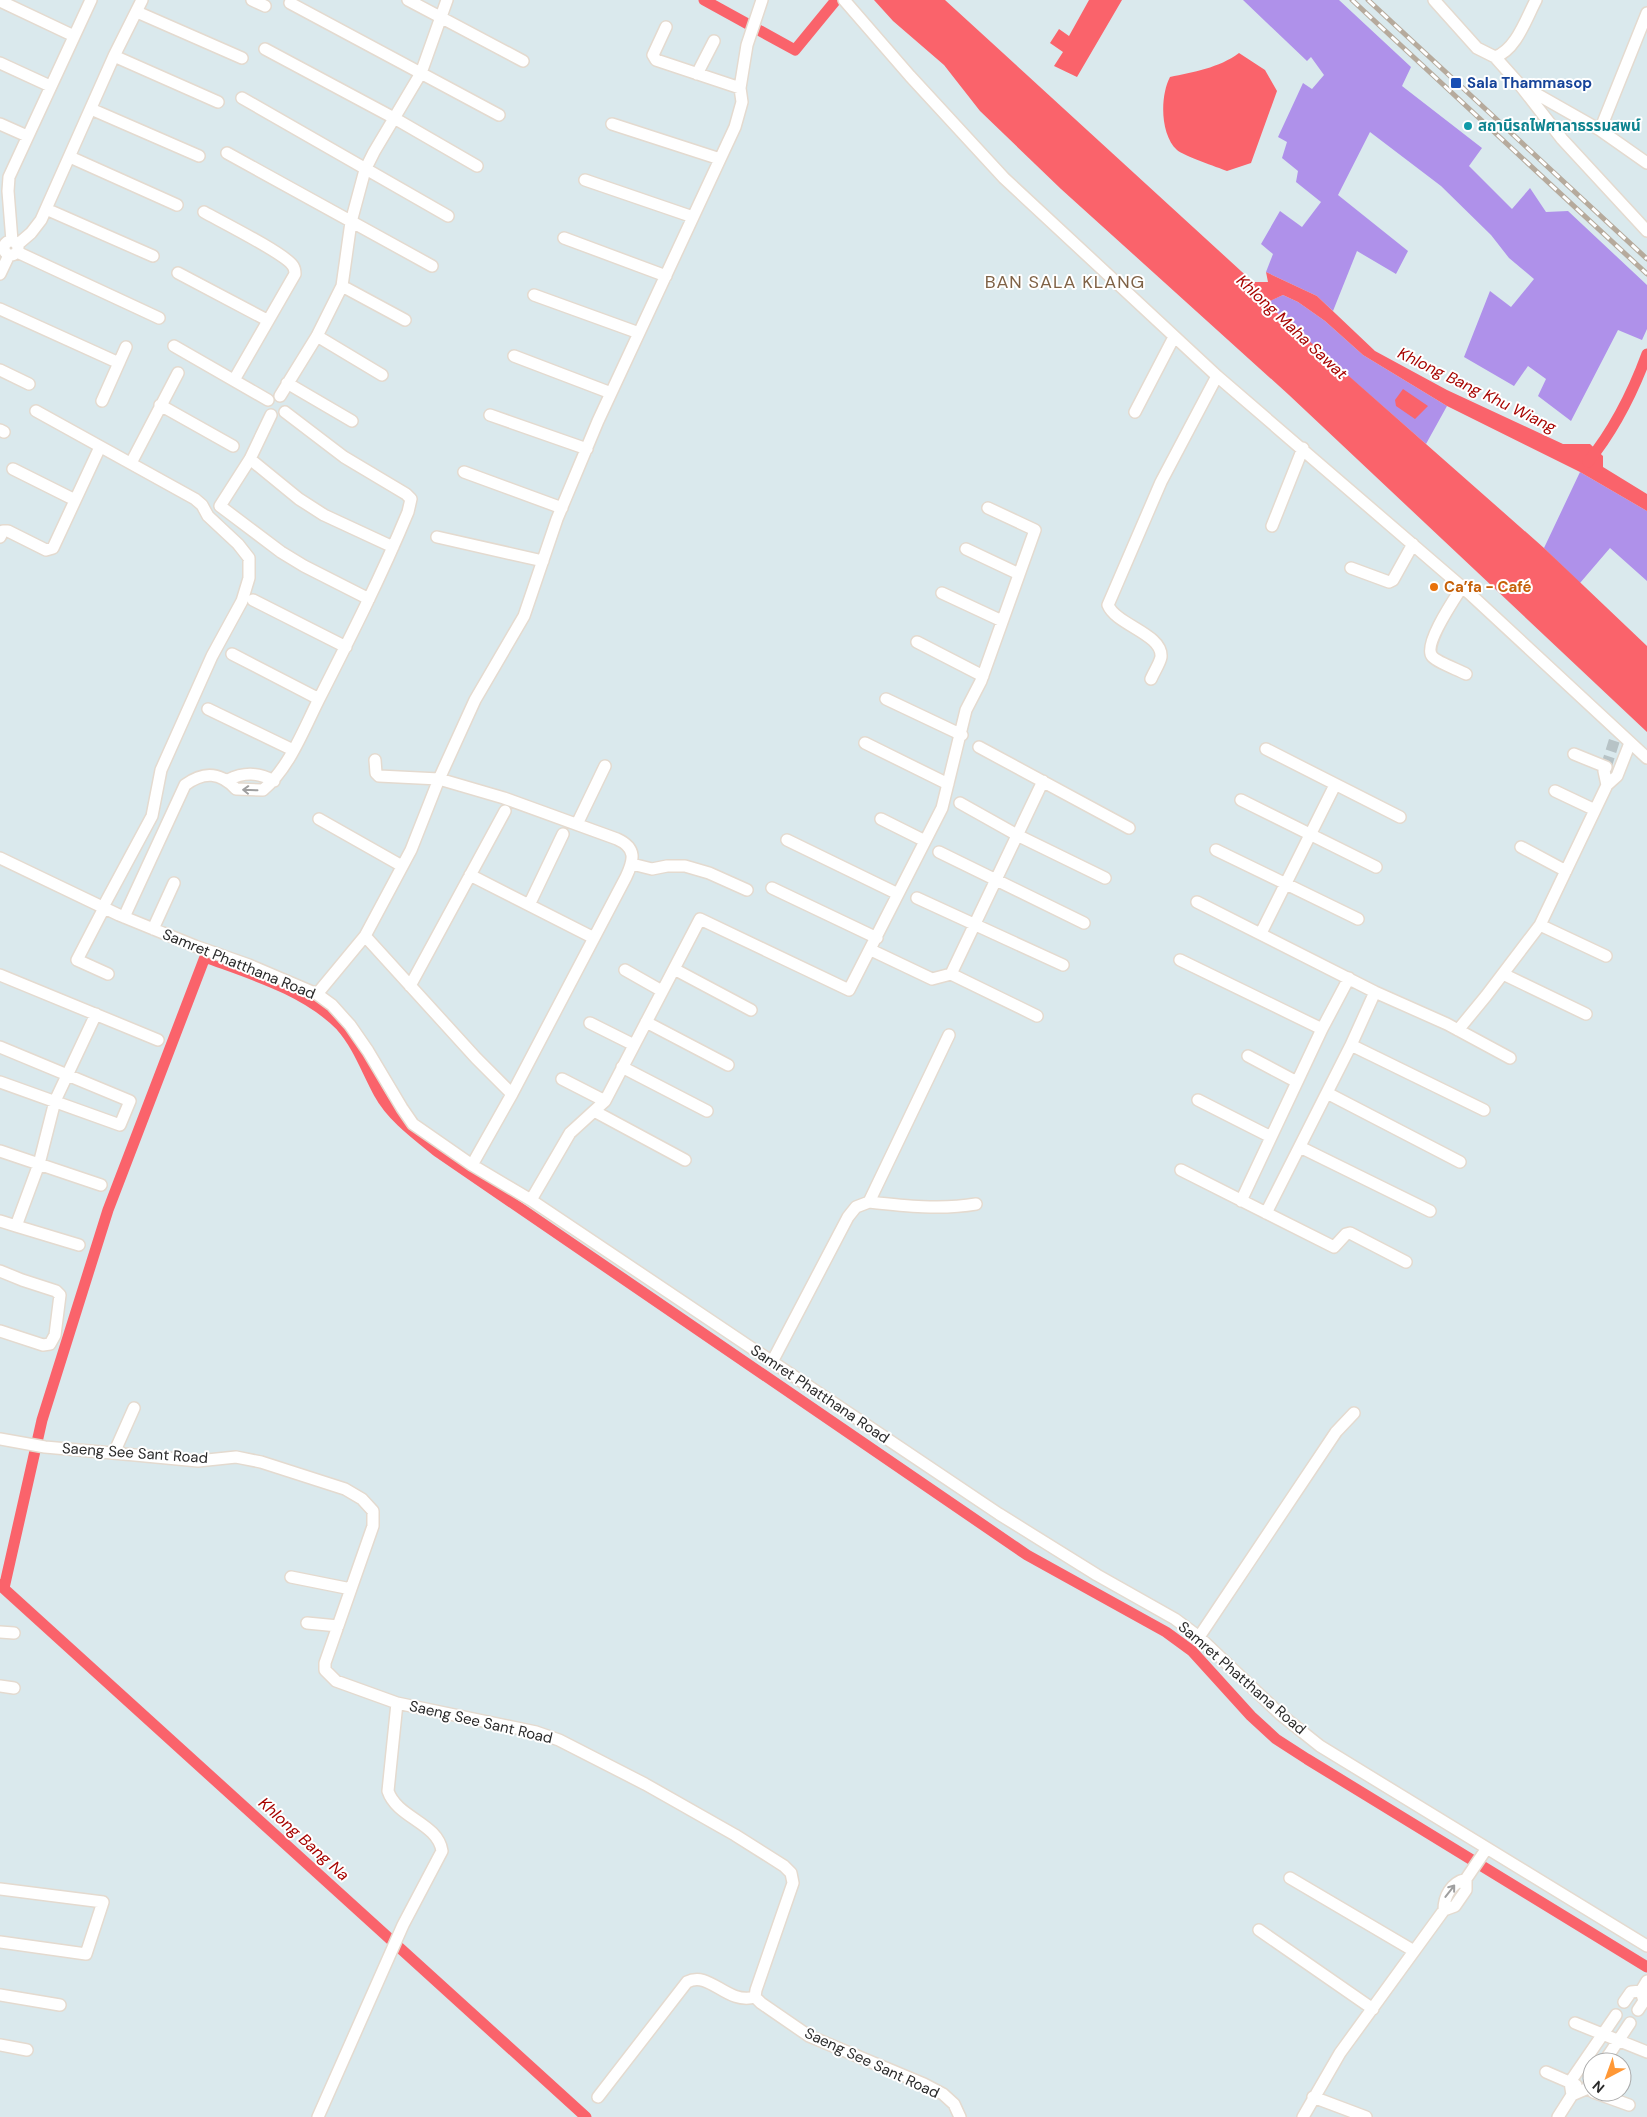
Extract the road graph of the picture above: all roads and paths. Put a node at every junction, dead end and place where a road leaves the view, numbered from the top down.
1 (91, 0) edge
2 (142, 0) edge
3 (252, 0) edge
4 (408, 0) edge
5 (447, 0) edge
6 (762, 0) edge
7 (1434, 0) edge
8 (1536, 0) edge
9 (0, 2) edge
10 (290, 2) dead end
11 (845, 2) edge
12 (265, 6) dead end
13 (137, 12) junction
14 (1647, 13) edge
15 (441, 18) junction
16 (666, 27) dead end
17 (74, 36) junction
18 (714, 41) dead end
19 (265, 49) dead end
20 (114, 56) junction
21 (1494, 57) junction
22 (242, 58) dead end
23 (523, 62) dead end
24 (0, 63) edge
25 (421, 73) junction
26 (697, 74) junction
27 (1520, 85) junction
28 (50, 86) junction
29 (740, 88) junction
30 (242, 98) dead end
31 (218, 102) dead end
32 (91, 108) junction
33 (499, 115) dead end
34 (394, 118) junction
35 (0, 124) edge
36 (612, 124) dead end
37 (1600, 130) junction
38 (27, 136) junction
39 (227, 153) dead end
40 (199, 156) dead end
41 (70, 157) junction
42 (720, 159) junction
43 (1647, 163) edge
44 (477, 166) dead end
45 (366, 170) junction
46 (585, 180) dead end
47 (4, 186) edge
48 (177, 206) dead end
49 (46, 209) junction
50 (204, 212) dead end
51 (448, 216) dead end
52 (693, 217) junction
53 (351, 222) junction
54 (1647, 231) edge
55 (564, 238) dead end
56 (10, 248) edge
57 (153, 256) dead end
58 (432, 266) dead end
59 (178, 273) dead end
60 (0, 274) edge
61 (666, 276) junction
62 (342, 286) junction
63 (534, 295) dead end
64 (0, 309) edge
65 (159, 318) dead end
66 (267, 320) junction
67 (405, 320) dead end
68 (639, 333) junction
69 (317, 336) junction
70 (1174, 337) junction
71 (174, 346) dead end
72 (126, 347) dead end
73 (514, 356) dead end
74 (119, 363) junction
75 (0, 370) edge
76 (178, 373) dead end
77 (382, 374) dead end
78 (1217, 376) junction
79 (234, 380) junction
80 (287, 383) junction
81 (29, 384) dead end
82 (611, 393) junction
83 (280, 396) junction
84 (268, 400) junction
85 (102, 401) dead end
86 (160, 405) junction
87 (36, 411) dead end
88 (285, 412) junction
89 (1135, 412) dead end
90 (490, 415) dead end
91 (271, 416) junction
92 (352, 421) dead end
93 (233, 446) dead end
94 (100, 447) junction
95 (1302, 448) junction
96 (587, 449) junction
97 (250, 458) junction
98 (131, 463) junction
99 (13, 469) dead end
100 (464, 472) dead end
101 (75, 500) junction
102 (562, 508) junction
103 (988, 508) dead end
104 (1272, 526) dead end
105 (437, 536) dead end
106 (0, 537) edge
107 (1413, 544) junction
108 (393, 547) junction
109 (966, 549) dead end
110 (543, 561) junction
111 (1352, 568) dead end
112 (1019, 574) junction
113 (1462, 587) junction
114 (942, 593) dead end
115 (369, 599) junction
116 (253, 600) dead end
117 (1002, 621) junction
118 (917, 642) dead end
119 (346, 647) junction
120 (232, 654) dead end
121 (1466, 674) dead end
122 (983, 676) junction
123 (1151, 679) dead end
124 (319, 699) junction
125 (886, 699) dead end
126 (208, 709) dead end
127 (962, 735) junction
128 (865, 743) dead end
129 (1630, 743) junction
130 (979, 747) dead end
131 (1266, 749) dead end
132 (293, 750) junction
133 (1574, 754) dead end
134 (1647, 758) edge
135 (375, 760) dead end
136 (605, 766) dead end
137 (439, 779) junction
138 (1043, 782) junction
139 (948, 784) junction
140 (1335, 785) junction
141 (1607, 786) junction
142 (1555, 791) dead end
143 (1241, 800) dead end
144 (960, 803) dead end
145 (1595, 810) junction
146 (505, 811) dead end
147 (1400, 817) dead end
148 (319, 818) dead end
149 (881, 819) dead end
150 (577, 824) junction
151 (1129, 828) dead end
152 (563, 834) dead end
153 (1310, 834) junction
154 (1017, 835) junction
155 (787, 840) dead end
156 (925, 841) junction
157 (1521, 847) dead end
158 (1216, 850) dead end
159 (938, 852) dead end
160 (0, 858) edge
161 (632, 864) junction
162 (402, 866) junction
163 (1376, 867) dead end
164 (1566, 871) junction
165 (470, 875) junction
166 (1105, 878) dead end
167 (996, 881) junction
168 (174, 883) dead end
169 (1286, 885) junction
170 (772, 888) dead end
171 (748, 890) dead end
172 (898, 894) junction
173 (917, 898) dead end
174 (1196, 902) dead end
175 (529, 905) junction
176 (104, 908) junction
177 (124, 917) junction
178 (1358, 919) dead end
179 (1084, 923) dead end
180 (1540, 925) junction
181 (974, 926) junction
182 (154, 929) junction
183 (1261, 933) junction
184 (365, 936) junction
185 (594, 938) junction
186 (877, 938) junction
187 (871, 950) junction
188 (1606, 956) dead end
189 (1180, 960) dead end
190 (1063, 965) dead end
191 (674, 969) junction
192 (625, 970) dead end
193 (108, 974) dead end
194 (951, 974) junction
195 (1503, 974) junction
196 (0, 975) edge
197 (1349, 978) junction
198 (410, 986) junction
199 (662, 991) junction
200 (1375, 992) junction
201 (318, 994) junction
202 (751, 1010) dead end
203 (96, 1014) junction
204 (1586, 1014) dead end
205 (1037, 1016) dead end
206 (646, 1022) junction
207 (590, 1023) dead end
208 (1322, 1029) junction
209 (1458, 1030) junction
210 (949, 1035) dead end
211 (158, 1040) dead end
212 (634, 1045) junction
213 (1351, 1045) junction
214 (0, 1047) edge
215 (1248, 1056) dead end
216 (1510, 1058) dead end
217 (728, 1065) dead end
218 (622, 1067) junction
219 (67, 1075) junction
220 (562, 1079) dead end
221 (0, 1082) edge
222 (1297, 1082) junction
223 (1327, 1093) junction
224 (512, 1094) junction
225 (1198, 1100) dead end
226 (55, 1101) junction
227 (605, 1101) junction
228 (1484, 1110) dead end
229 (594, 1111) junction
230 (707, 1111) dead end
231 (1271, 1137) junction
232 (1300, 1147) junction
233 (0, 1151) edge
234 (685, 1160) dead end
235 (1460, 1162) dead end
236 (39, 1164) junction
237 (472, 1165) junction
238 (1180, 1170) dead end
239 (101, 1185) dead end
240 (532, 1200) junction
241 (1241, 1201) junction
242 (869, 1202) junction
243 (976, 1204) dead end
244 (1430, 1211) dead end
245 (1266, 1213) junction
246 (0, 1221) edge
247 (16, 1226) junction
248 (79, 1245) dead end
249 (1406, 1262) dead end
250 (0, 1271) edge
251 (0, 1331) edge
252 (772, 1362) junction
253 (134, 1408) dead end
254 (1354, 1413) dead end
255 (0, 1439) edge
256 (114, 1453) junction
257 (291, 1578) dead end
258 (351, 1589) junction
259 (307, 1623) dead end
260 (338, 1626) junction
261 (0, 1632) edge
262 (14, 1633) dead end
263 (1199, 1637) junction
264 (0, 1686) edge
265 (14, 1688) dead end
266 (397, 1703) junction
267 (1487, 1848) junction
268 (1290, 1878) dead end
269 (0, 1889) edge
270 (1259, 1930) dead end
271 (0, 1942) edge
272 (1647, 1946) edge
273 (1414, 1951) junction
274 (1644, 1986) edge
275 (0, 1995) edge
276 (756, 1997) junction
277 (1624, 2002) dead end
278 (60, 2005) dead end
279 (1373, 2009) junction
280 (1638, 2010) dead end
281 (1616, 2015) dead end
282 (1576, 2023) dead end
283 (1630, 2023) dead end
284 (1602, 2034) junction
285 (1618, 2040) junction
286 (0, 2045) edge
287 (28, 2050) dead end
288 (1610, 2052) edge
289 (1647, 2052) edge
290 (1546, 2072) dead end
291 (1570, 2082) junction
292 (1582, 2085) edge
293 (1582, 2091) edge
294 (1572, 2095) junction
295 (598, 2096) dead end
296 (1313, 2097) junction
297 (1622, 2102) edge
298 (1629, 2105) dead end
299 (318, 2117) edge
300 (960, 2117) edge
301 (1302, 2117) edge
302 (1366, 2117) edge
303 (1558, 2117) edge

1 - 17 street
2 - 13 street
3 - 12 street
4 - 15 street
5 - 15 street
6 - 29 street
7 - 21 street
8 - 21 street
9 - 17 street
10 - 25 street
11 - 70 street
13 - 20 street
13 - 22 street
14 - 37 street
15 - 23 street
15 - 25 street
16 - 26 street
17 - 28 street
18 - 26 street
19 - 34 street
20 - 31 street
20 - 32 street
21 - 27 street
24 - 28 street
25 - 33 street
25 - 34 street
26 - 29 street
27 - 37 street
27 - 54 street
28 - 38 street
29 - 42 street
30 - 45 street
32 - 40 street
32 - 41 street
34 - 44 street
34 - 45 street
35 - 38 street
36 - 42 street
37 - 43 street
38 - 47 street
39 - 53 street
41 - 48 street
41 - 49 street
42 - 52 street
45 - 51 street
45 - 53 street
46 - 52 street
47 - 56 street
49 - 56 street
49 - 57 street
50 - 66 street
52 - 61 street
53 - 58 street
53 - 62 street
55 - 61 street
56 - 60 street
56 - 65 street
59 - 66 street
61 - 68 street
62 - 67 street
62 - 69 street
63 - 68 street
64 - 74 street
66 - 79 street
68 - 82 street
69 - 77 street
69 - 80 street
70 - 78 street
70 - 89 street
71 - 79 street
72 - 74 street
73 - 82 street
74 - 85 street
75 - 81 street
76 - 86 street
78 - 95 street
78 - 123 street
79 - 84 street
80 - 83 street
80 - 92 street
82 - 96 street
83 - 84 street
83 - 88 street
84 - 91 street
86 - 93 street
86 - 98 street
87 - 94 street
88 - 91 street
88 - 108 street
90 - 96 street
91 - 97 street
94 - 98 street
94 - 101 street
95 - 104 street
95 - 107 street
96 - 102 street
97 - 108 street
97 - 115 street
98 - 176 street
99 - 101 street
100 - 102 street
101 - 106 street
102 - 110 street
103 - 112 street
105 - 110 street
107 - 111 street
107 - 113 street
108 - 115 street
109 - 112 street
110 - 137 street
112 - 117 street
113 - 121 street
113 - 129 street
114 - 117 street
115 - 119 street
116 - 119 street
117 - 122 street
118 - 122 street
119 - 124 street
120 - 124 street
122 - 127 street
124 - 132 street
125 - 127 street
126 - 132 street
127 - 139 street
128 - 139 street
129 - 134 street
129 - 141 street
130 - 138 street
131 - 140 street
132 - 177 street
133 - 141 street
135 - 137 street
136 - 150 street
137 - 150 street
137 - 162 street
138 - 151 street
138 - 154 street
139 - 156 street
140 - 147 street
140 - 153 street
141 - 145 street
142 - 145 street
143 - 153 street
144 - 154 street
145 - 164 street
146 - 165 street
148 - 162 street
149 - 156 street
150 - 161 street
152 - 175 street
153 - 163 street
153 - 169 street
154 - 166 street
154 - 167 street
155 - 172 street
156 - 172 street
157 - 164 street
158 - 169 street
159 - 167 street
160 - 176 street, Samret Phatthana Road
161 - 171 street
161 - 185 street
162 - 184 street
164 - 180 street
165 - 175 street
165 - 198 street
167 - 179 street
167 - 181 street
168 - 182 street
169 - 178 street
169 - 183 street
170 - 186 street
172 - 186 street
173 - 181 street
174 - 183 street
175 - 185 street
176 - 177 street, Samret Phatthana Road
176 - 193 street
177 - 182 street, Samret Phatthana Road
180 - 188 street
180 - 195 street
181 - 190 street
181 - 194 street
182 - 201 street, Samret Phatthana Road
183 - 197 street
184 - 198 street
184 - 201 street
185 - 224 street
186 - 187 street
187 - 191 street
187 - 194 street
189 - 208 street
191 - 199 street
191 - 202 street
192 - 199 street
194 - 205 street
195 - 204 street
195 - 209 street
196 - 203 street
197 - 200 street
197 - 208 street
198 - 224 street
199 - 206 street
200 - 209 street
200 - 213 street
201 - 237 street, Samret Phatthana Road
203 - 211 street
203 - 219 street
206 - 212 street
206 - 217 street
207 - 212 street
208 - 222 street
209 - 216 street
210 - 242 street
212 - 218 street
213 - 223 street
213 - 228 street
214 - 219 street
215 - 222 street
218 - 227 street
218 - 230 street
219 - 226 street
219 - 226 street
220 - 227 street
221 - 226 street
222 - 231 street
223 - 232 street
223 - 235 street
224 - 237 street
225 - 231 street
226 - 236 street
227 - 229 street
229 - 234 street
229 - 240 street
231 - 241 street
232 - 244 street
232 - 245 street
233 - 236 street
236 - 239 street
236 - 247 street
237 - 240 street, Samret Phatthana Road
238 - 241 street
240 - 252 street, Samret Phatthana Road
241 - 245 street
242 - 243 street
242 - 252 street
245 - 249 street
246 - 247 street
247 - 248 street
250 - 251 street
252 - 263 street, Samret Phatthana Road
253 - 256 street
254 - 263 street
255 - 256 street, Saeng See Sant Road
256 - 258 street, Saeng See Sant Road
257 - 258 street
258 - 260 street, Saeng See Sant Road
259 - 260 street
260 - 266 street, Saeng See Sant Road
261 - 262 street
263 - 267 street, Samret Phatthana Road
264 - 265 street
266 - 276 street, Saeng See Sant Road
266 - 299 street
267 - 272 street, Samret Phatthana Road
267 - 273 street
268 - 273 street
269 - 271 street
270 - 279 street
273 - 279 street
274 - 277 street
274 - 280 street
275 - 278 street
276 - 295 street
276 - 300 street, Saeng See Sant Road
279 - 296 street
281 - 284 street
282 - 284 street
283 - 285 street
284 - 285 street
284 - 291 street
285 - 288 street
285 - 289 street
286 - 287 street
290 - 291 street
291 - 292 street
291 - 294 street
293 - 294 street
294 - 303 street
296 - 301 street
296 - 302 street
297 - 298 street

